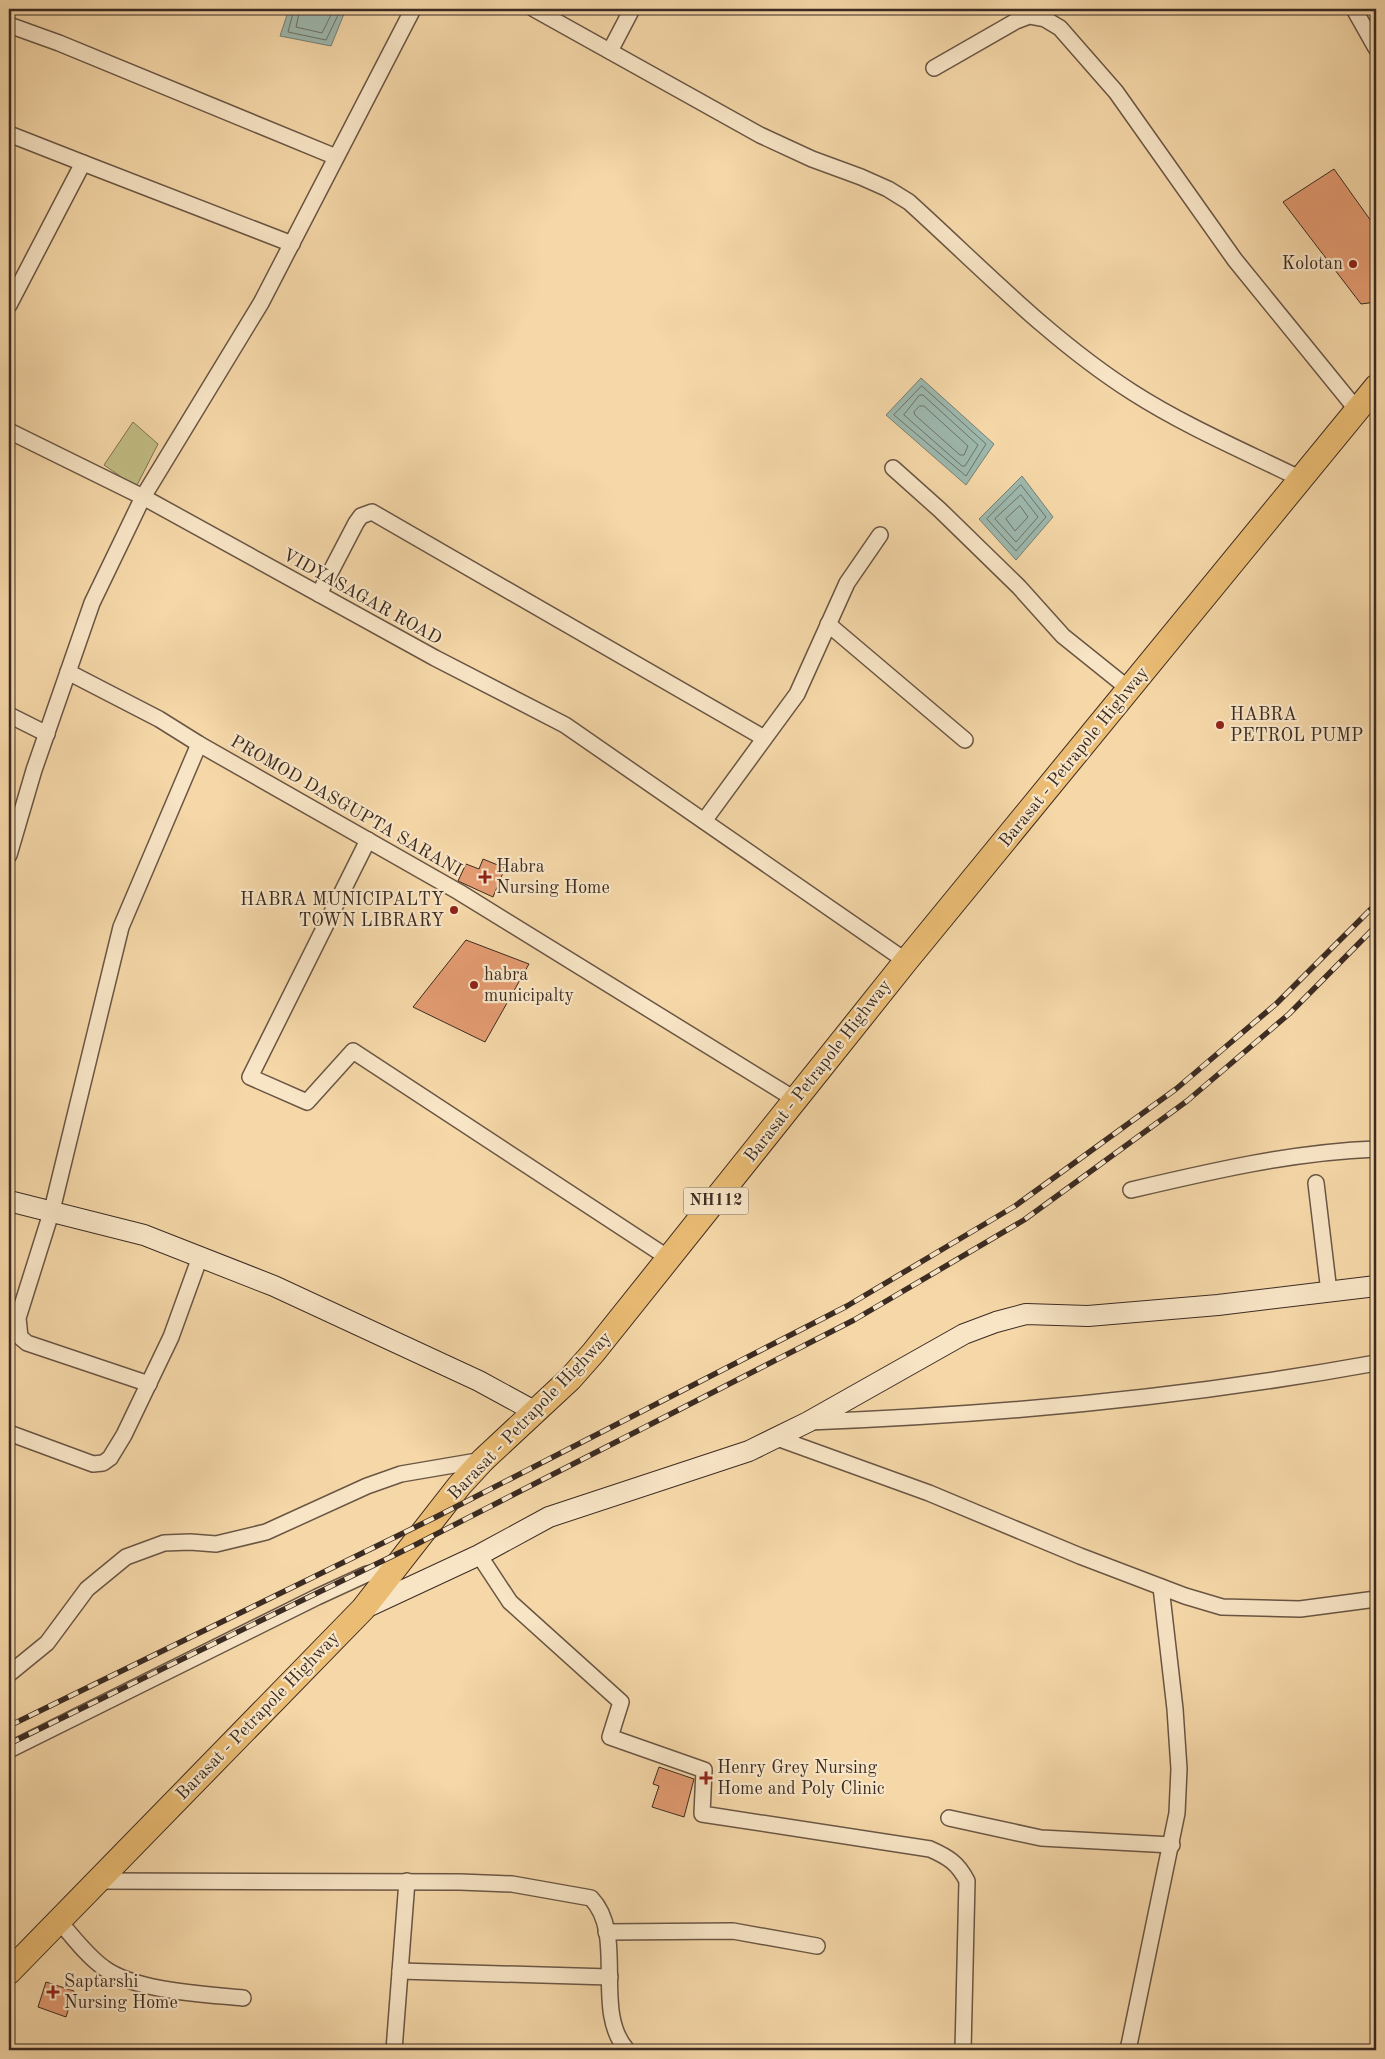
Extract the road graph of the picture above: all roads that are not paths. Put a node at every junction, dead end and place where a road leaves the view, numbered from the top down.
1 (413, 9) edge
2 (534, 9) edge
3 (632, 9) edge
4 (1354, 9) edge
5 (9, 25) edge
6 (1376, 48) edge
7 (610, 51) junction
8 (934, 68) dead end
9 (9, 134) edge
10 (336, 157) junction
11 (83, 163) junction
12 (292, 244) junction
13 (9, 305) edge
14 (1376, 387) edge
15 (1357, 410) junction
16 (9, 431) edge
17 (893, 468) dead end
18 (1301, 479) junction
19 (143, 497) junction
20 (880, 535) dead end
21 (319, 594) junction
22 (828, 624) junction
23 (68, 672) junction
24 (1129, 689) junction
25 (9, 715) edge
26 (47, 734) junction
27 (764, 738) junction
28 (965, 740) dead end
29 (199, 744) junction
30 (704, 822) junction
31 (368, 840) junction
32 (9, 855) edge
33 (906, 961) junction
34 (796, 1100) junction
35 (1376, 1150) edge
36 (1316, 1183) dead end
37 (1131, 1190) dead end
38 (9, 1201) edge
39 (52, 1210) junction
40 (200, 1257) junction
41 (670, 1259) junction
42 (1376, 1286) edge
43 (1329, 1292) junction
44 (1376, 1363) edge
45 (149, 1384) junction
46 (534, 1411) junction
47 (808, 1422) junction
48 (9, 1433) edge
49 (776, 1438) junction
50 (483, 1460) junction
51 (480, 1555) junction
52 (396, 1568) junction
53 (1161, 1586) junction
54 (1376, 1599) edge
55 (363, 1609) junction
56 (9, 1674) edge
57 (9, 1750) edge
58 (949, 1818) dead end
59 (1172, 1845) junction
60 (98, 1881) junction
61 (407, 1881) junction
62 (59, 1921) junction
63 (606, 1932) junction
64 (817, 1946) dead end
65 (400, 1971) junction
66 (9, 1972) edge
67 (610, 1978) junction
68 (243, 1998) dead end
69 (394, 2050) edge
70 (627, 2050) edge
71 (963, 2050) edge
72 (1128, 2050) edge

1 - 10 street
2 - 7 street
3 - 7 street
4 - 6 street
5 - 10 street
7 - 18 street
8 - 15 street
9 - 11 street
10 - 12 street
11 - 12 street
11 - 13 street
12 - 19 street
14 - 15 highway, Barasat - Petrapole Highway / NH112
15 - 18 highway, Barasat - Petrapole Highway / NH112
16 - 19 street, VIDYASAGAR ROAD
17 - 24 street
18 - 24 highway, Barasat - Petrapole Highway / NH112
19 - 21 street, VIDYASAGAR ROAD
19 - 23 street
20 - 22 street
21 - 27 street
21 - 30 street, VIDYASAGAR ROAD
22 - 27 street
22 - 28 street
23 - 26 street
23 - 29 street, PROMOD DASGUPTA SARANI
24 - 33 highway, Barasat - Petrapole Highway / NH112
25 - 26 street
26 - 32 street
27 - 30 street
29 - 31 street, PROMOD DASGUPTA SARANI
29 - 39 street
30 - 33 street, VIDYASAGAR ROAD
31 - 34 street, PROMOD DASGUPTA SARANI
31 - 41 street
33 - 34 highway, Barasat - Petrapole Highway / NH112
34 - 41 highway, Barasat - Petrapole Highway / NH112
35 - 37 street
36 - 43 street
38 - 39 main road
39 - 40 main road
39 - 45 street
40 - 45 street
40 - 46 main road
41 - 46 highway, Barasat - Petrapole Highway / NH112
42 - 43 main road
43 - 47 main road
44 - 47 street
45 - 48 street
46 - 50 highway, Barasat - Petrapole Highway / NH112
47 - 49 main road
49 - 51 main road
49 - 53 street
50 - 52 highway, Barasat - Petrapole Highway / NH112
50 - 56 street
51 - 55 main road
51 - 71 street
52 - 55 highway, Barasat - Petrapole Highway / NH112
52 - 57 street
53 - 54 street
53 - 59 street
55 - 60 highway, Barasat - Petrapole Highway / NH112
58 - 59 street
59 - 72 street
60 - 61 street
60 - 62 highway, Barasat - Petrapole Highway / NH112
61 - 63 street
61 - 65 street
62 - 66 highway, Barasat - Petrapole Highway / NH112
62 - 68 street
63 - 64 street
63 - 67 street
65 - 67 street
65 - 69 street
67 - 70 street

